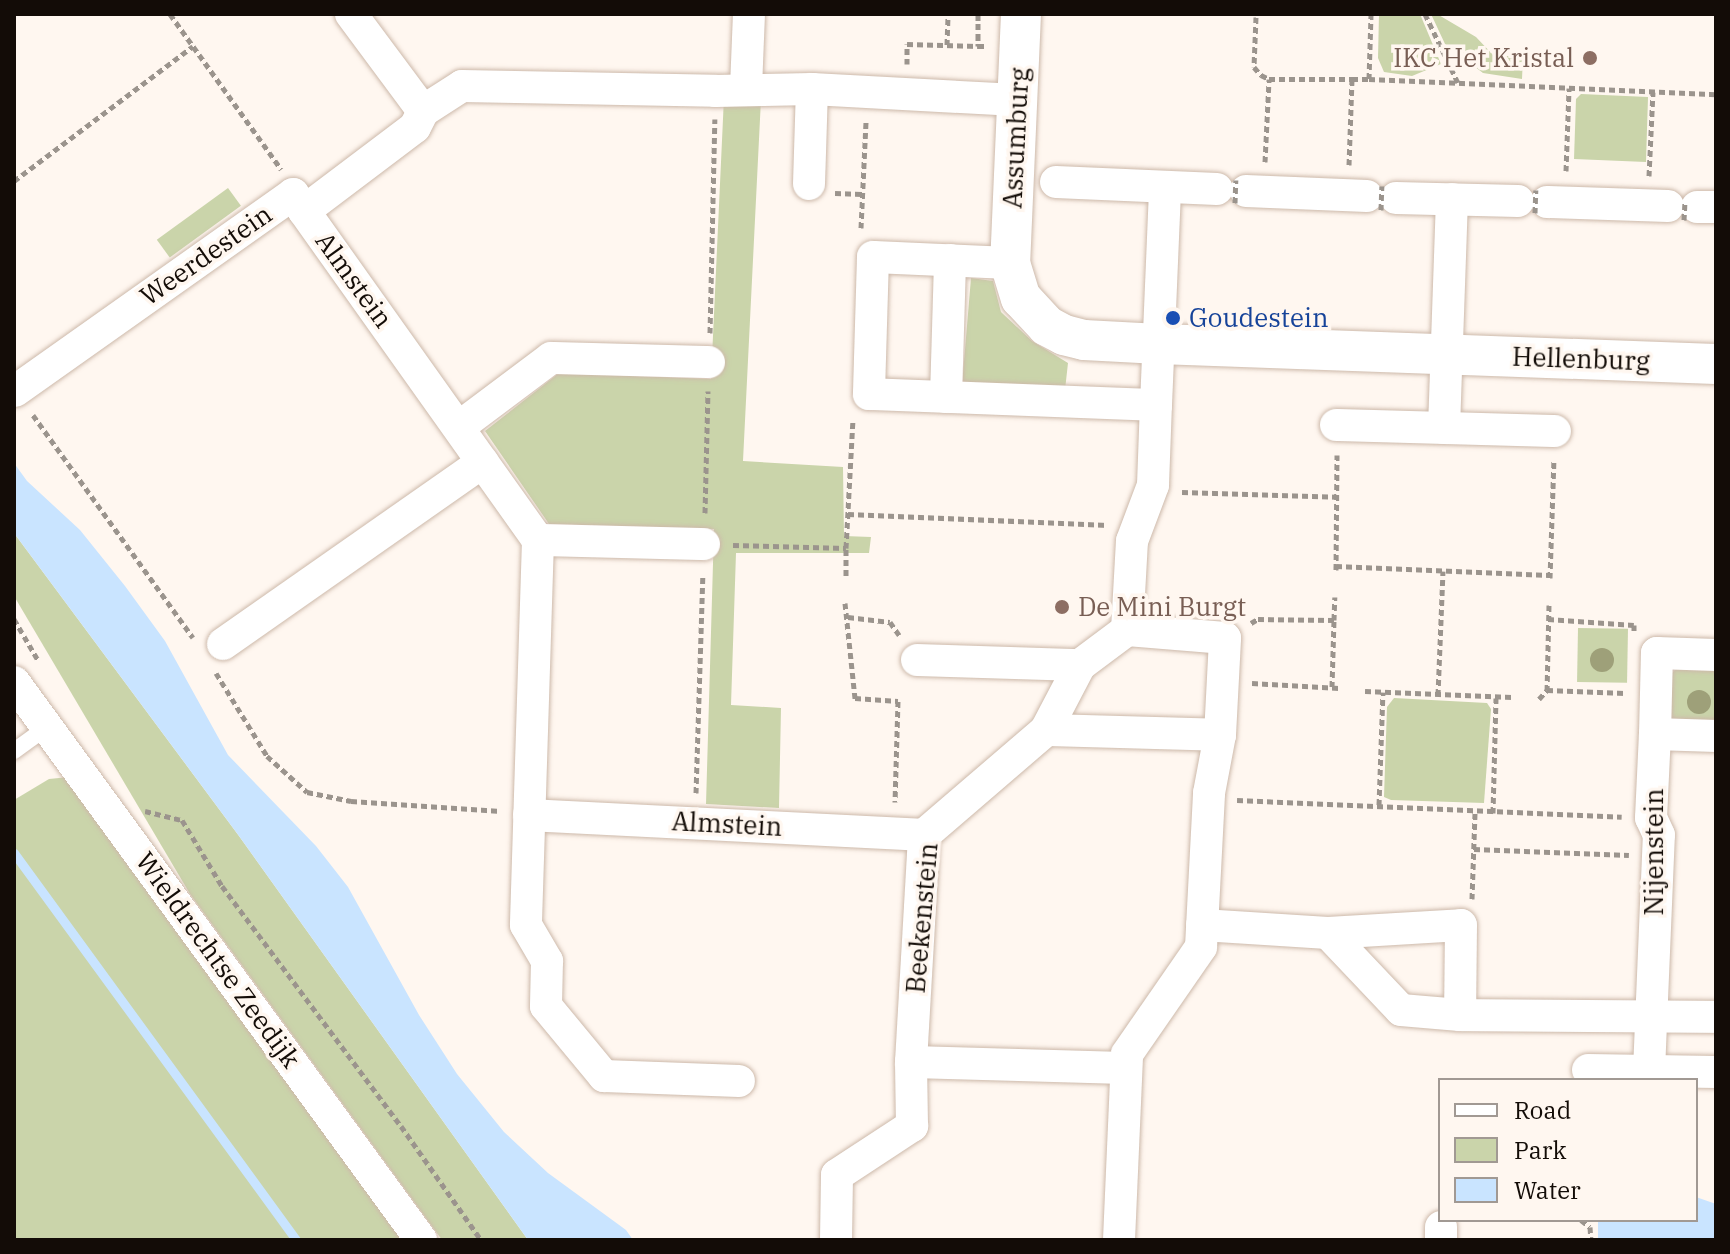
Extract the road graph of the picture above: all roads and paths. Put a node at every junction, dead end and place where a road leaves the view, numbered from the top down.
1 (170, 14) edge
2 (351, 14) edge
3 (749, 14) edge
4 (948, 14) edge
5 (1021, 14) edge
6 (1371, 14) edge
7 (1425, 14) edge
8 (1256, 17) dead end
9 (947, 45) junction
10 (193, 46) junction
11 (978, 46) dead end
12 (1269, 79) junction
13 (1352, 79) junction
14 (1369, 79) junction
15 (1458, 83) junction
16 (1569, 88) junction
17 (812, 89) junction
18 (731, 90) junction
19 (1653, 92) junction
20 (870, 93) junction
21 (1716, 94) edge
22 (905, 95) junction
23 (1017, 100) junction
24 (423, 111) junction
25 (14, 181) edge
26 (1056, 182) dead end
27 (809, 184) dead end
28 (1165, 188) junction
29 (1239, 191) junction
30 (1375, 197) junction
31 (1452, 199) junction
32 (298, 202) junction
33 (1540, 202) junction
34 (1683, 208) edge
35 (873, 257) junction
36 (950, 260) junction
37 (1010, 263) junction
38 (1159, 344) junction
39 (1446, 353) junction
40 (709, 362) junction
41 (1716, 364) edge
42 (15, 391) edge
43 (869, 394) junction
44 (946, 397) junction
45 (1156, 405) junction
46 (1336, 425) joint
47 (459, 427) junction
48 (1444, 428) junction
49 (1555, 431) joint
50 (483, 462) junction
51 (1151, 491) junction
52 (1337, 497) junction
53 (848, 514) junction
54 (1137, 527) junction
55 (538, 540) junction
56 (704, 544) junction
57 (846, 548) junction
58 (1443, 571) junction
59 (846, 576) dead end
60 (1335, 597) dead end
61 (845, 603) dead end
62 (1549, 605) dead end
63 (848, 617) junction
64 (1548, 619) junction
65 (1334, 620) junction
66 (1127, 630) junction
67 (1225, 638) junction
68 (1634, 639) dead end
69 (223, 644) dead end
70 (1716, 655) edge
71 (917, 660) joint
72 (1080, 665) junction
73 (14, 682) edge
74 (1223, 682) junction
75 (1547, 690) junction
76 (1365, 691) dead end
77 (1383, 692) junction
78 (1656, 694) junction
79 (1438, 695) junction
80 (1512, 697) dead end
81 (1496, 698) junction
82 (1539, 699) dead end
83 (47, 727) junction
84 (1046, 730) junction
85 (1655, 734) junction
86 (1220, 735) junction
87 (1716, 736) edge
88 (14, 751) edge
89 (1209, 799) junction
90 (1379, 805) junction
91 (140, 812) dead end
92 (1475, 812) junction
93 (1493, 813) junction
94 (529, 815) junction
95 (1651, 818) junction
96 (695, 822) junction
97 (910, 834) junction
98 (1474, 849) junction
99 (1658, 856) junction
100 (1202, 925) junction
101 (1461, 925) junction
102 (1328, 933) junction
103 (1460, 1015) junction
104 (1650, 1017) junction
105 (1716, 1017) edge
106 (911, 1062) junction
107 (1126, 1068) junction
108 (1588, 1070) dead end
109 (1649, 1071) junction
110 (1716, 1072) edge
111 (739, 1081) dead end
112 (1584, 1222) edge
113 (421, 1240) edge
114 (481, 1240) edge
115 (836, 1240) edge
116 (1119, 1240) edge
117 (1591, 1240) edge

1 - 10 path
2 - 24 street
3 - 18 street
4 - 9 path
5 - 23 street, Assumburg
6 - 14 path
7 - 15 path
8 - 12 path
9 - 11 path
9 - 22 path
10 - 25 path
10 - 32 path
12 - 13 path
12 - 29 path
13 - 14 path
13 - 30 path
14 - 15 path
15 - 16 path
16 - 19 path
16 - 33 path
17 - 18 street, Weerdestein
17 - 20 street, Weerdestein
17 - 27 street
18 - 24 street, Weerdestein
18 - 40 path
19 - 21 path
19 - 34 path
20 - 22 street, Weerdestein
20 - 35 path
22 - 23 street, Weerdestein
23 - 37 street, Assumburg
24 - 32 street, Weerdestein
26 - 28 street
28 - 29 street
28 - 38 street
29 - 30 street
30 - 31 street
31 - 33 street
31 - 39 street
32 - 42 street, Weerdestein
32 - 47 street, Almstein
33 - 34 street
35 - 36 street
35 - 43 street
36 - 37 street
36 - 44 street
37 - 38 street, Hellenburg
38 - 39 street, Hellenburg
38 - 45 street
39 - 41 street, Hellenburg
39 - 48 street
40 - 47 street
40 - 56 path
43 - 44 street
43 - 53 path
44 - 45 street
45 - 51 street
46 - 48 street
46 - 52 path
47 - 50 street, Almstein
48 - 49 street
49 - 58 path
50 - 55 street, Almstein
50 - 69 street
51 - 52 path
51 - 54 street
52 - 58 path
53 - 54 path
53 - 57 path
54 - 66 street
55 - 56 street
55 - 94 street
56 - 57 path
56 - 96 path
57 - 59 path
58 - 79 path
60 - 65 path
61 - 63 path
62 - 64 path
63 - 71 path
63 - 97 path
64 - 68 path
64 - 75 path
65 - 67 path
65 - 74 path
66 - 67 street
66 - 72 street, Beekenstein
67 - 74 street
70 - 78 street, Nijenstein
71 - 72 street
72 - 84 street, Beekenstein
73 - 83 street, Wieldrechtse Zeedijk
74 - 86 street
75 - 78 path
75 - 82 path
76 - 77 path
77 - 79 path
77 - 90 path
78 - 85 street, Nijenstein
79 - 81 path
80 - 81 path
81 - 93 path
83 - 88 lane
83 - 113 street, Wieldrechtse Zeedijk
84 - 86 street
84 - 97 street, Beekenstein
85 - 87 street
85 - 95 street, Nijenstein
86 - 89 street
89 - 90 path
89 - 100 street
90 - 92 path
91 - 114 path
92 - 93 path
92 - 98 path
93 - 95 path
94 - 96 street, Almstein
94 - 111 street
95 - 99 street, Nijenstein
96 - 97 street, Almstein
97 - 106 street, Beekenstein
98 - 99 path
98 - 101 path
99 - 104 street, Nijenstein
100 - 102 street
100 - 107 street
101 - 102 street
101 - 103 street
102 - 103 street
103 - 104 street
104 - 105 street
104 - 109 street, Nijenstein
106 - 107 street
106 - 115 street, Beekenstein
107 - 116 street
108 - 109 street
109 - 110 street
112 - 117 path

